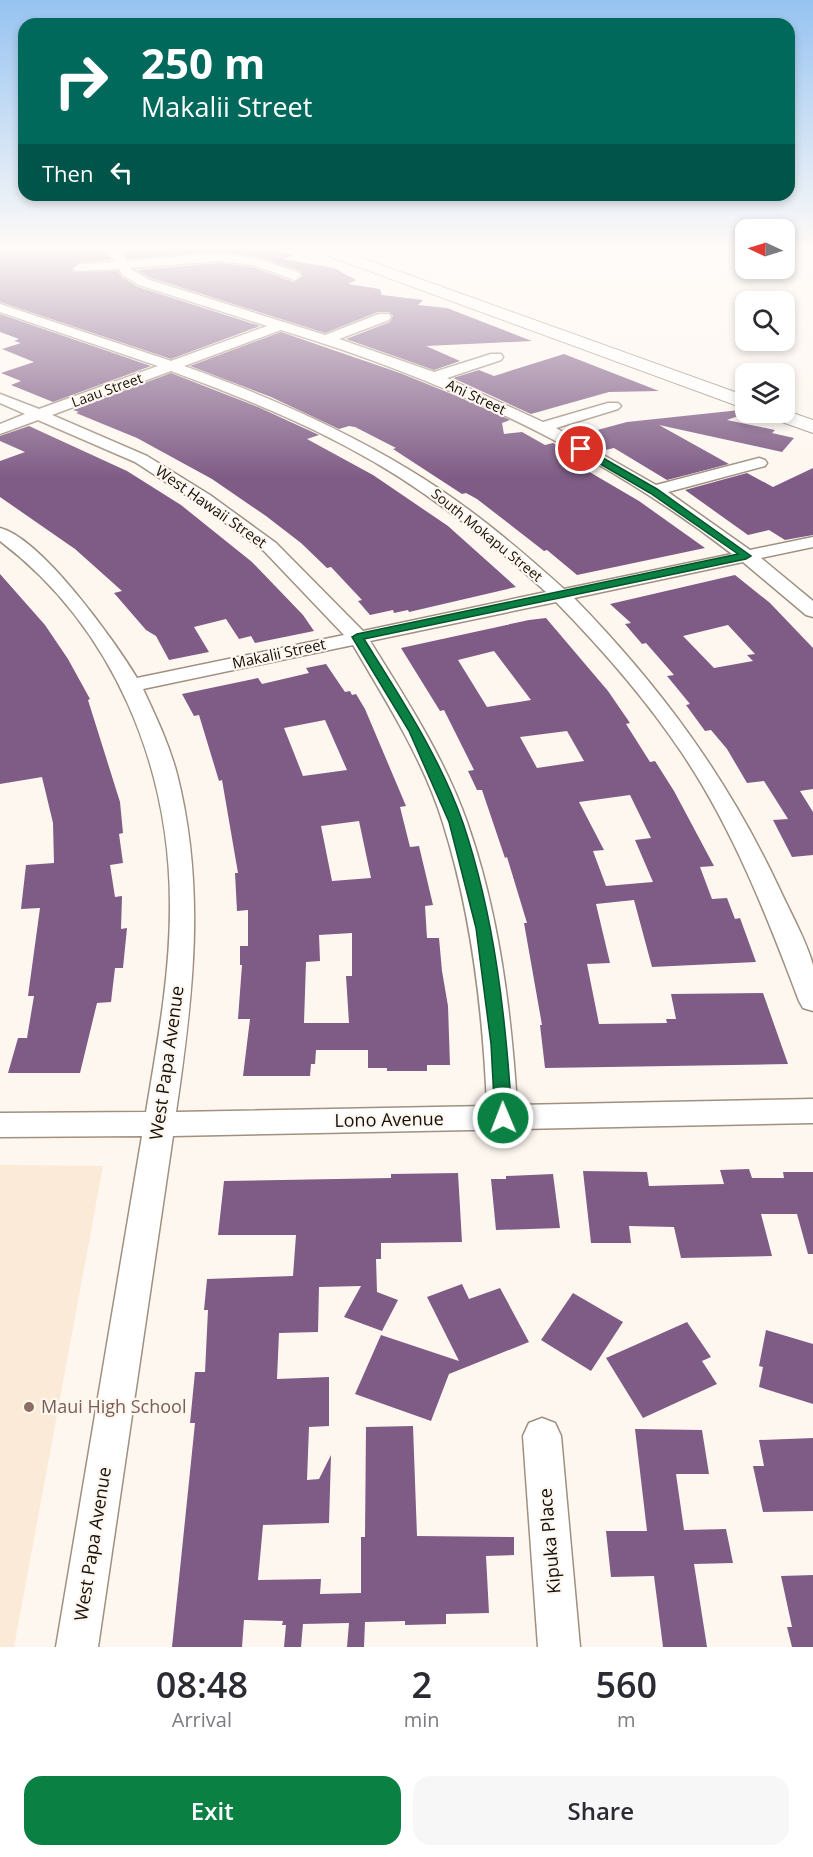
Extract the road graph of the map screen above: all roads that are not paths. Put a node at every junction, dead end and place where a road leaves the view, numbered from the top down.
1 (46, 324) edge
2 (278, 324) edge
3 (366, 324) edge
4 (528, 324) edge
5 (570, 324) edge
6 (282, 325) junction
7 (327, 339) junction
8 (496, 357) dead end
9 (170, 367) junction
10 (434, 377) junction
11 (735, 382) edge
12 (0, 398) edge
13 (735, 399) edge
14 (795, 404) edge
15 (613, 406) dead end
16 (813, 410) edge
17 (40, 414) junction
18 (795, 420) edge
19 (542, 427) junction
20 (813, 427) edge
21 (0, 429) edge
22 (759, 463) dead end
23 (654, 491) junction
24 (0, 533) edge
25 (813, 542) edge
26 (746, 556) junction
27 (559, 595) junction
28 (813, 611) edge
29 (357, 637) junction
30 (133, 686) junction
31 (813, 1001) edge
32 (813, 1111) edge
33 (503, 1118) junction
34 (158, 1124) junction
35 (0, 1125) edge
36 (542, 1436) dead end
37 (77, 1647) edge
38 (559, 1647) edge

1 - 9 street, South Mokapu Street
2 - 6 street, Ani Street
3 - 7 street
4 - 13 main road
5 - 11 main road
6 - 7 street, Ani Street
6 - 9 street, Laau Street
7 - 10 street, Ani Street
8 - 10 street
9 - 17 street, Laau Street
9 - 27 street, South Mokapu Street
10 - 19 street, Ani Street
12 - 17 street, West Hawaii Street
14 - 16 main road
15 - 19 street
17 - 21 street, Laau Street
17 - 29 street, West Hawaii Street
18 - 20 main road
19 - 23 street, Ani Street
22 - 23 street
23 - 26 street, Ani Street
24 - 30 street, West Papa Avenue
25 - 26 street, Makalii Street
26 - 27 street, Makalii Street
26 - 28 street, Ani Street
27 - 29 street, Makalii Street
27 - 31 street, South Mokapu Street
29 - 30 street, Makalii Street
29 - 33 street, West Hawaii Street
30 - 34 street, West Papa Avenue
32 - 33 street, Lono Avenue
33 - 34 street, Lono Avenue
34 - 35 street, Lono Avenue
34 - 37 street, West Papa Avenue
36 - 38 street, Kipuka Place

